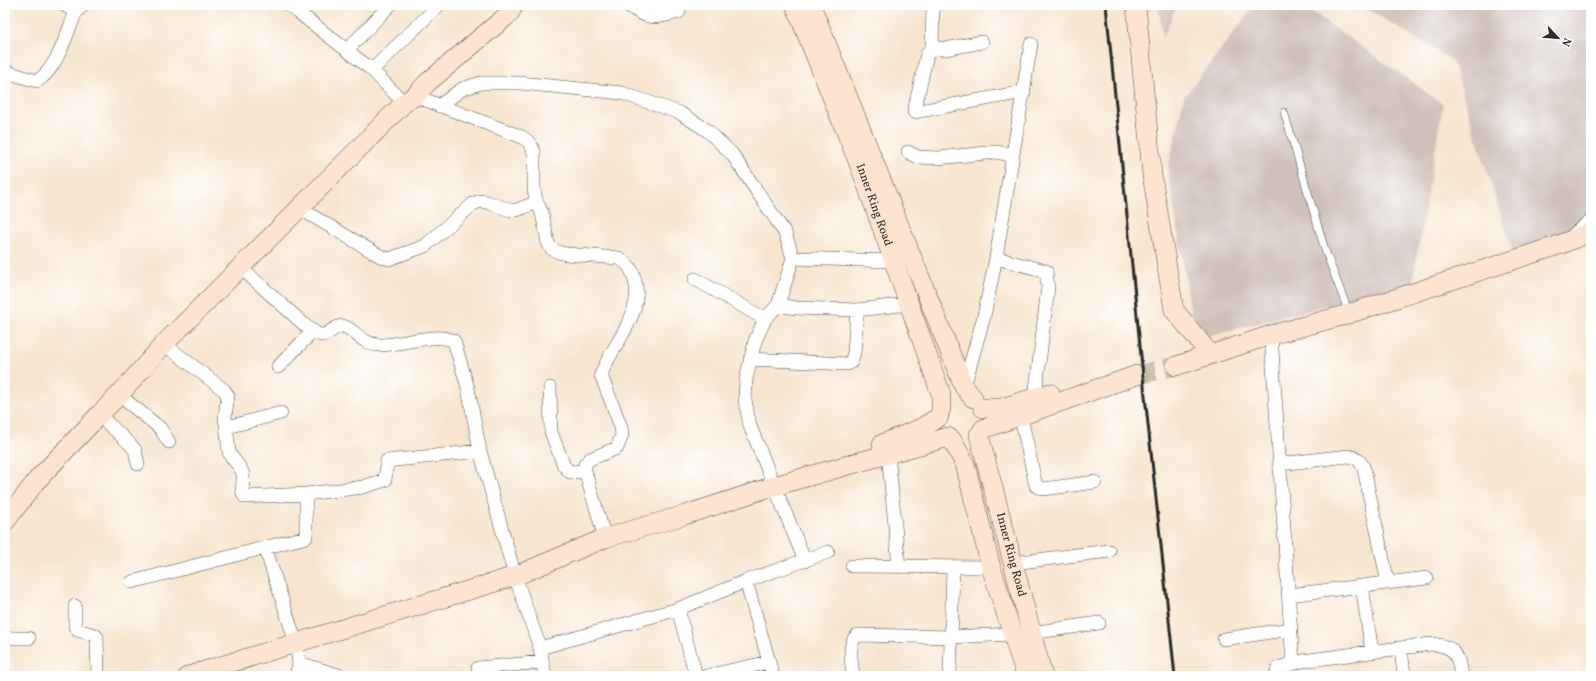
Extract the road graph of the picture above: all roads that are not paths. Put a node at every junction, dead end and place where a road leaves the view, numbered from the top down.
1 (64, 5) edge
2 (289, 5) edge
3 (390, 5) edge
4 (438, 5) edge
5 (514, 5) edge
6 (628, 5) edge
7 (795, 5) edge
8 (811, 5) edge
9 (933, 5) edge
10 (1136, 5) edge
11 (80, 8) edge
12 (679, 12) dead end
13 (982, 42) dead end
14 (1031, 44) dead end
15 (932, 47) junction
16 (346, 50) junction
17 (5, 70) edge
18 (372, 70) junction
19 (1024, 92) junction
20 (410, 100) junction
21 (439, 106) junction
22 (1284, 112) dead end
23 (908, 152) dead end
24 (1012, 155) junction
25 (537, 202) junction
26 (299, 208) junction
27 (1591, 220) edge
28 (1591, 232) edge
29 (1559, 246) junction
30 (793, 258) junction
31 (996, 258) junction
32 (894, 261) junction
33 (240, 267) junction
34 (695, 279) dead end
35 (909, 304) junction
36 (778, 305) junction
37 (857, 310) junction
38 (1347, 314) junction
39 (766, 320) junction
40 (313, 331) junction
41 (1271, 335) junction
42 (164, 344) junction
43 (1206, 348) junction
44 (750, 359) junction
45 (278, 367) dead end
46 (550, 388) dead end
47 (119, 395) junction
48 (974, 398) junction
49 (1035, 398) junction
50 (280, 413) dead end
51 (940, 413) junction
52 (99, 415) junction
53 (1021, 416) junction
54 (227, 428) junction
55 (981, 432) junction
56 (950, 439) junction
57 (169, 442) dead end
58 (480, 451) junction
59 (888, 453) junction
60 (138, 464) dead end
61 (1280, 464) junction
62 (585, 471) junction
63 (1095, 482) dead end
64 (780, 484) junction
65 (306, 494) junction
66 (5, 522) edge
67 (605, 538) junction
68 (265, 547) junction
69 (1109, 551) dead end
70 (828, 552) dead end
71 (805, 561) junction
72 (1013, 563) junction
73 (852, 566) dead end
74 (899, 567) junction
75 (954, 567) junction
76 (991, 567) junction
77 (515, 576) junction
78 (1427, 578) dead end
79 (746, 581) junction
80 (132, 582) dead end
81 (1388, 583) junction
82 (1362, 586) junction
83 (1289, 595) junction
84 (75, 606) dead end
85 (678, 609) junction
86 (1099, 623) dead end
87 (1291, 629) junction
88 (1022, 633) junction
89 (951, 636) junction
90 (5, 638) edge
91 (29, 638) dead end
92 (1224, 639) dead end
93 (296, 643) junction
94 (540, 648) junction
95 (1400, 648) junction
96 (1372, 652) junction
97 (542, 662) junction
98 (769, 662) junction
99 (1293, 664) junction
100 (478, 668) dead end
101 (298, 670) edge
102 (98, 676) edge
103 (188, 676) edge
104 (341, 676) edge
105 (545, 676) edge
106 (696, 676) edge
107 (706, 676) edge
108 (773, 676) edge
109 (853, 676) edge
110 (950, 676) edge
111 (1026, 676) edge
112 (1043, 676) edge
113 (1276, 676) edge
114 (1404, 676) edge
115 (1461, 676) edge

1 - 11 street
2 - 16 street
3 - 16 street
4 - 18 street
5 - 20 street
6 - 12 street
7 - 32 street, Inner Ring Road
8 - 48 street, Inner Ring Road
9 - 15 street
10 - 43 street
11 - 17 street
13 - 15 street
14 - 19 street
15 - 19 street
16 - 18 street
18 - 20 street
19 - 24 street
20 - 21 street
20 - 26 street
21 - 25 street
21 - 30 street
22 - 38 lane
23 - 24 street
24 - 31 street
25 - 26 street
25 - 62 street
26 - 33 street
27 - 29 street
28 - 29 street
29 - 38 street
30 - 32 street
30 - 36 street
31 - 48 street
31 - 49 street
32 - 35 street, Inner Ring Road
33 - 40 street
33 - 42 street
34 - 39 street
35 - 37 street
35 - 51 street, Inner Ring Road
36 - 37 street
36 - 39 street
37 - 44 street
38 - 41 street
38 - 43 street
39 - 44 street
40 - 45 street
40 - 58 street
41 - 43 street
41 - 61 street
42 - 47 street
42 - 54 street
44 - 64 street
46 - 62 street
47 - 52 street
47 - 57 street
48 - 49 street
48 - 51 street
48 - 55 street
49 - 53 street
50 - 54 street
51 - 56 street
51 - 64 street
52 - 60 street
52 - 66 street
53 - 55 street
53 - 63 street
54 - 65 street
55 - 56 street
55 - 72 street, Inner Ring Road
56 - 59 street
56 - 76 street, Inner Ring Road
58 - 65 street
58 - 77 street
59 - 64 street
59 - 74 street
61 - 81 street
61 - 83 street
62 - 67 street
64 - 67 street
64 - 71 street
65 - 68 street
67 - 77 street
68 - 80 street
68 - 93 street
69 - 72 street
70 - 71 street
71 - 79 street
72 - 88 street, Inner Ring Road
73 - 74 street
74 - 75 street
75 - 76 street
75 - 89 street
76 - 88 street, Inner Ring Road
77 - 93 street
77 - 94 street
78 - 81 street
79 - 85 street
79 - 98 street
81 - 82 street
82 - 83 street
82 - 96 street
83 - 87 street
84 - 102 street
85 - 94 street
85 - 106 street
86 - 88 street
87 - 92 street
87 - 99 street
88 - 89 street
88 - 111 street, Inner Ring Road
88 - 112 street, Inner Ring Road
89 - 109 street
89 - 110 street
90 - 91 street
93 - 101 street
93 - 103 street
94 - 97 street
95 - 96 street
95 - 114 street
95 - 115 street
96 - 99 street
97 - 100 street
97 - 105 street
98 - 107 street
98 - 108 street
99 - 113 street
101 - 104 street

